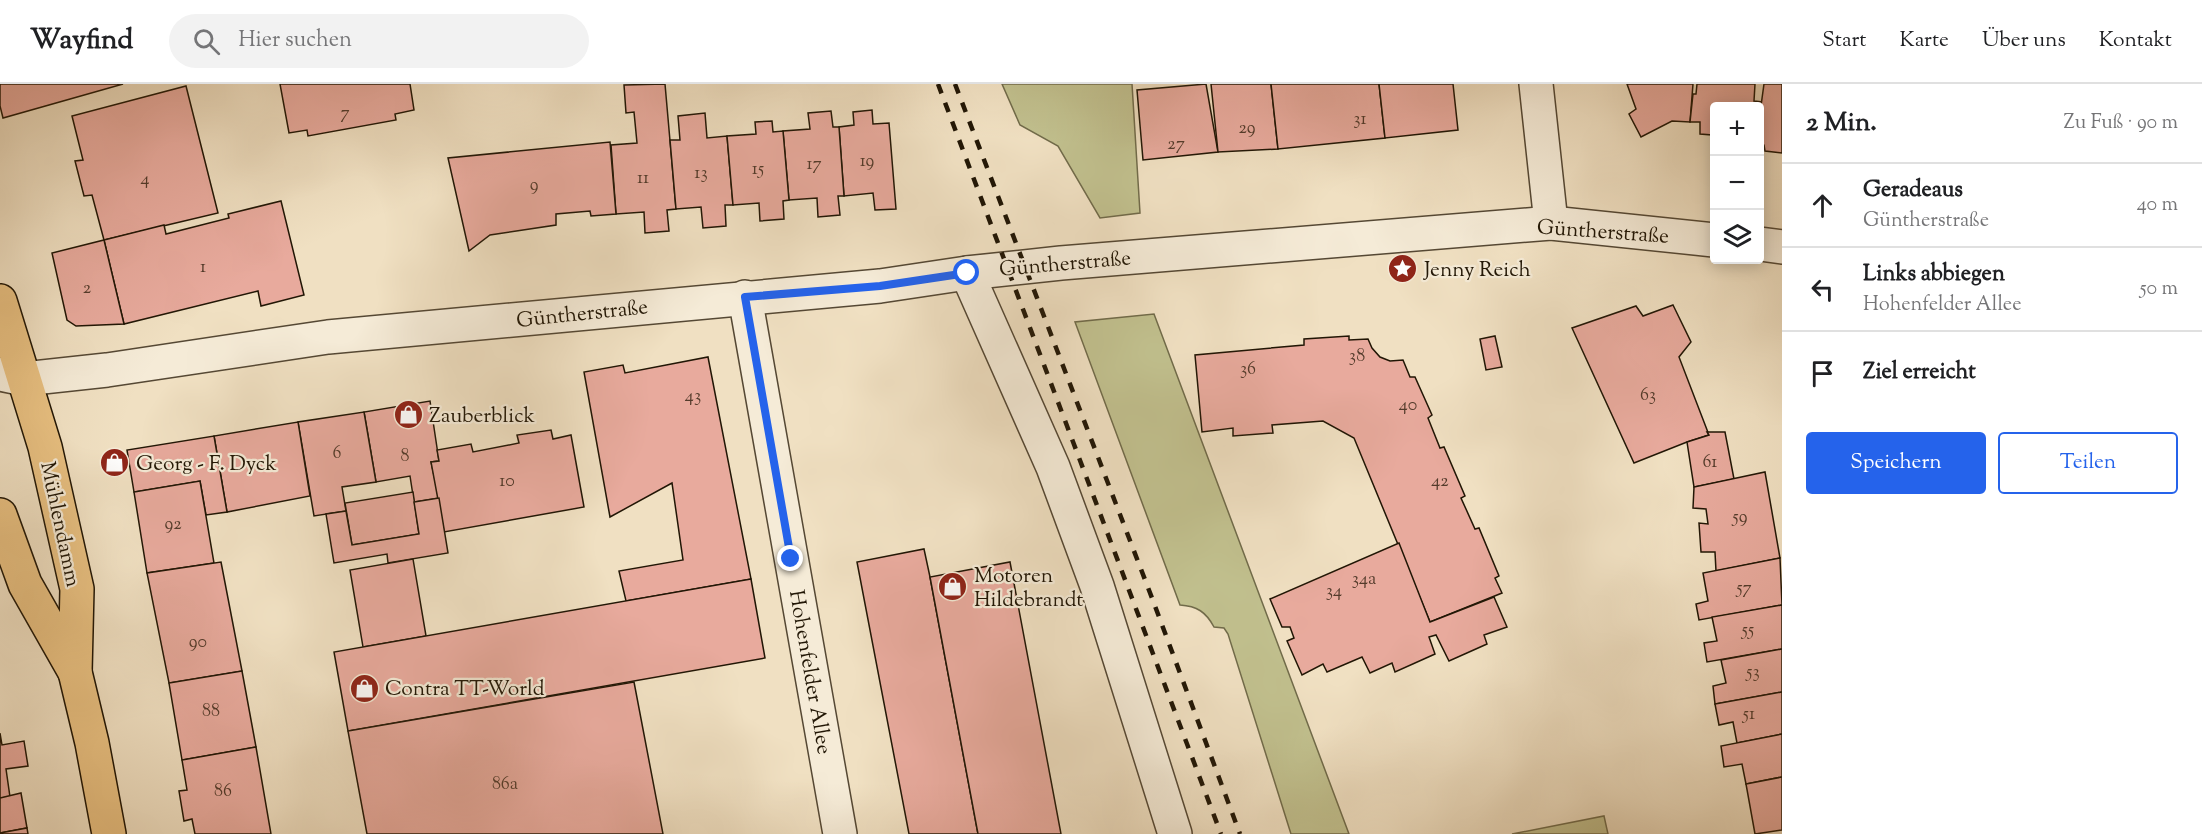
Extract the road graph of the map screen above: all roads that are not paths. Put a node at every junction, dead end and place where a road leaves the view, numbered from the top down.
1 (1536, 84) edge
2 (1551, 223) junction
3 (1710, 240) edge
4 (1764, 245) edge
5 (1782, 247) edge
6 (967, 273) junction
7 (745, 297) junction
8 (0, 301) edge
9 (12, 376) edge
10 (0, 515) edge
11 (75, 672) junction
12 (110, 834) edge
13 (840, 834) edge
14 (1175, 834) edge

1 - 2 street
2 - 3 street, Güntherstraße
2 - 6 street, Güntherstraße
4 - 5 street
6 - 7 street, Güntherstraße
6 - 14 street
7 - 9 street, Güntherstraße
7 - 13 street, Hohenfelder Allee
8 - 9 main road, Mühlendamm
9 - 11 main road, Mühlendamm
10 - 11 main road, Mühlendamm
11 - 12 main road, Mühlendamm

